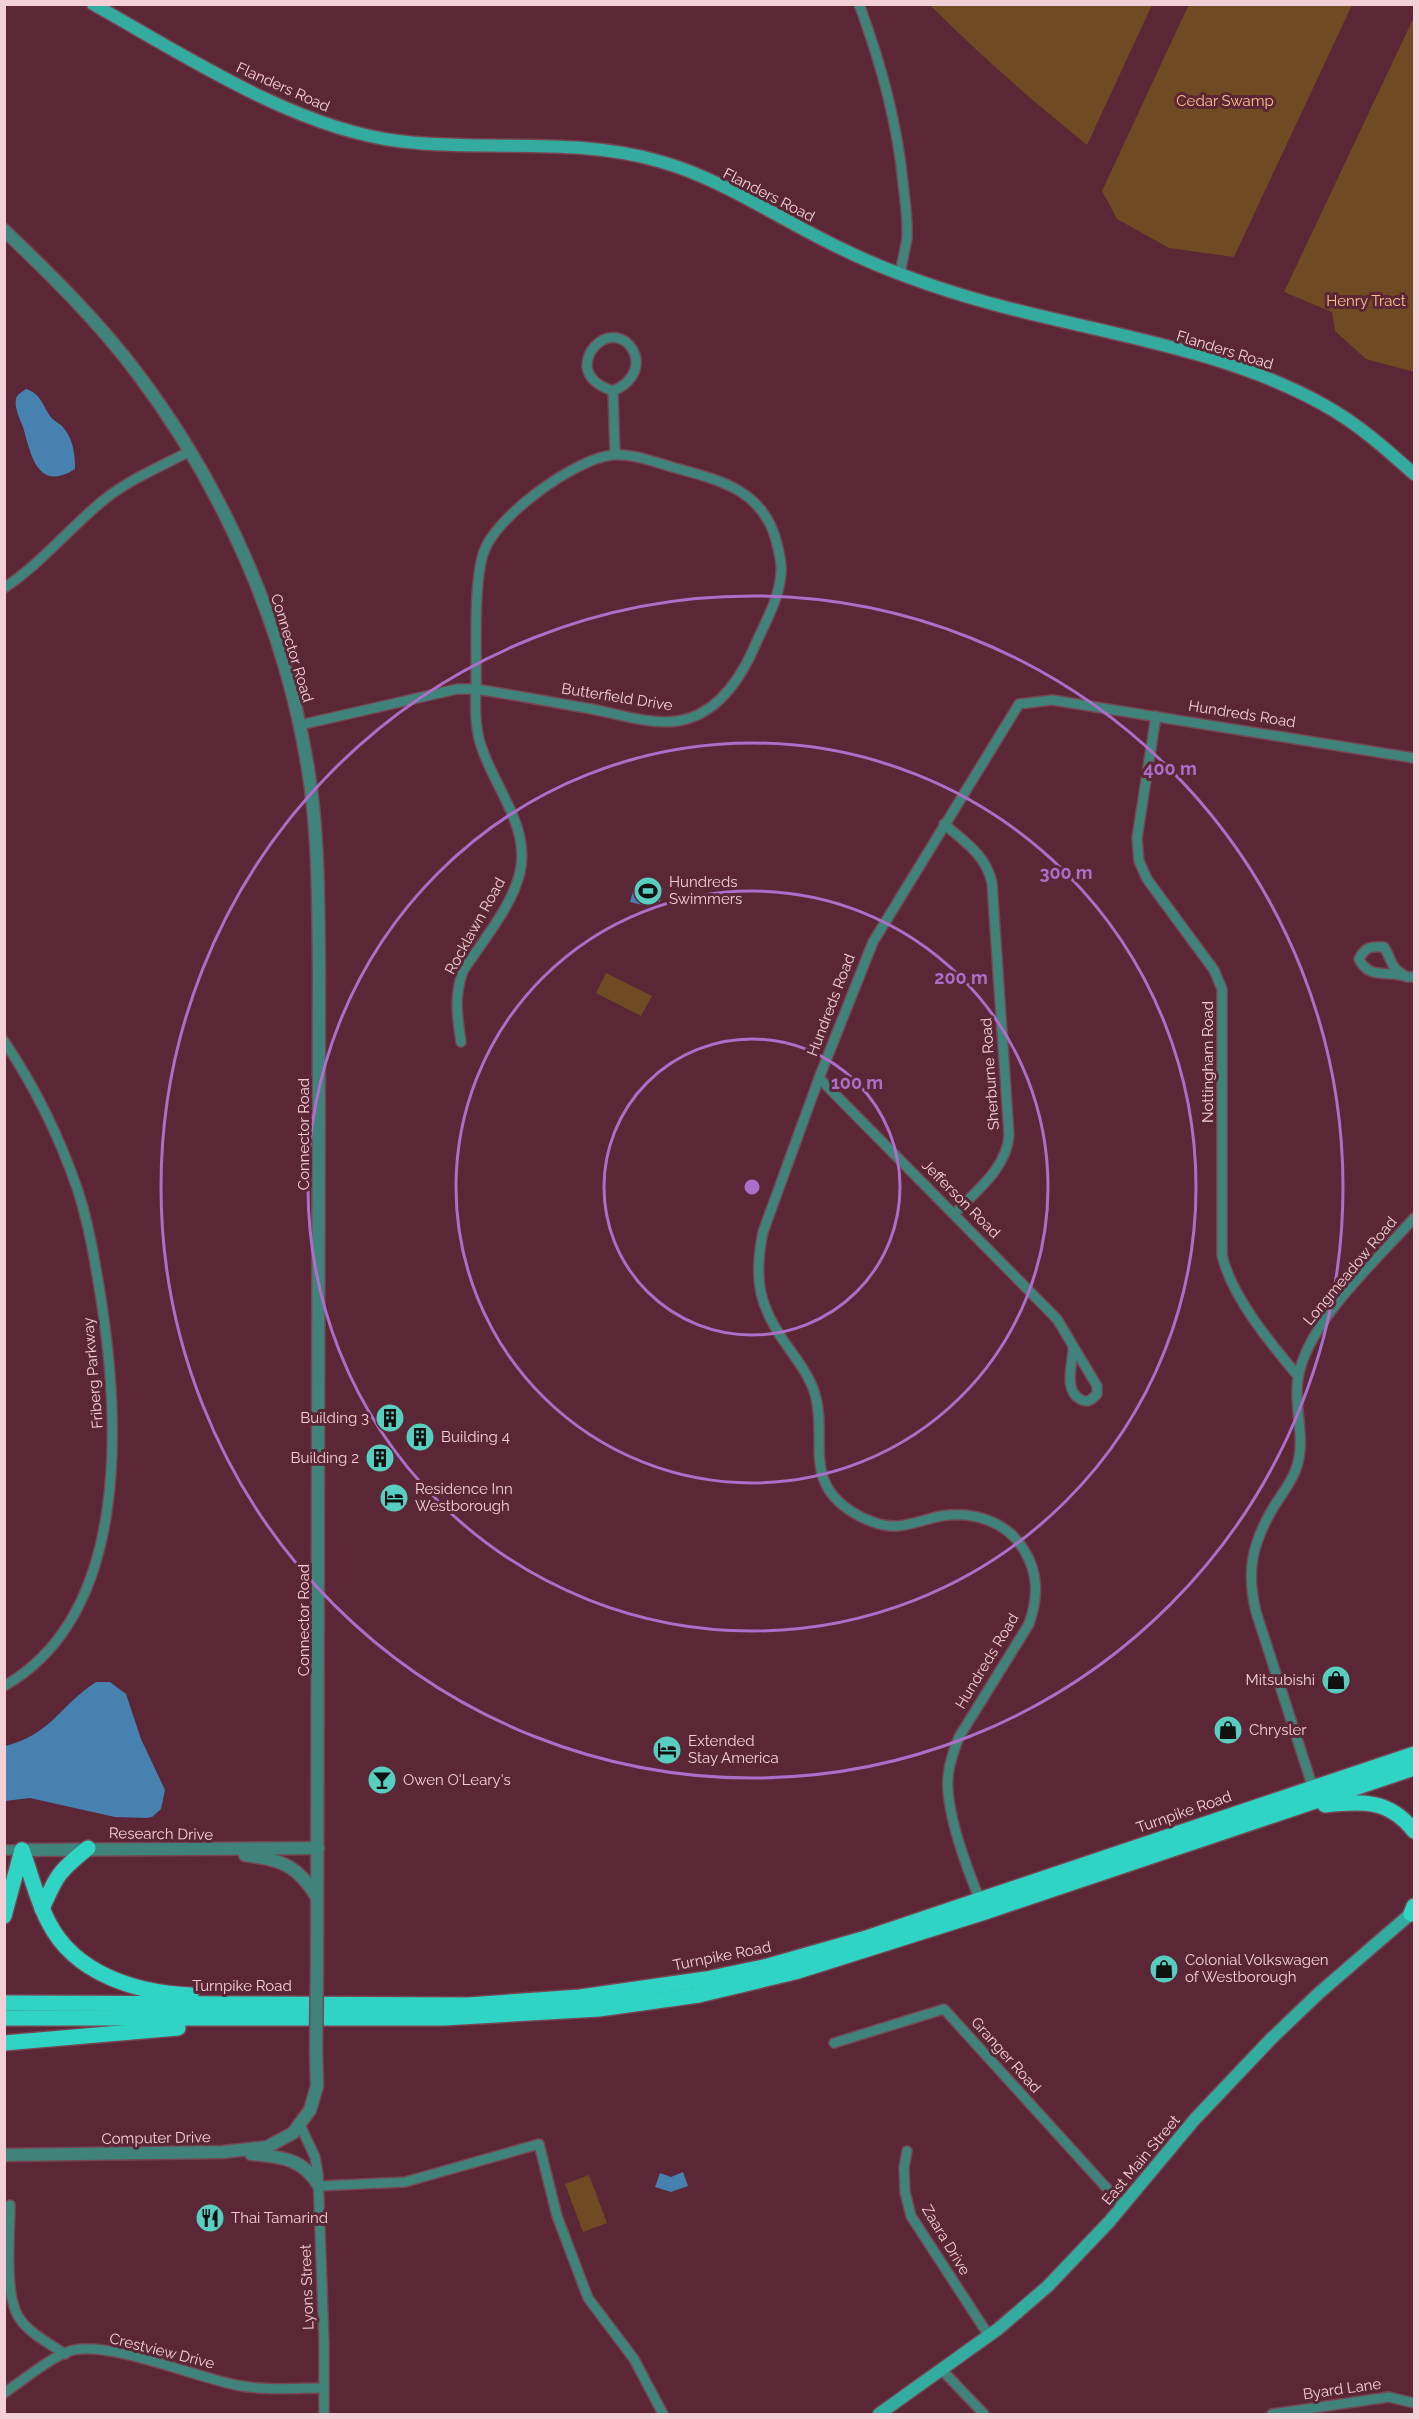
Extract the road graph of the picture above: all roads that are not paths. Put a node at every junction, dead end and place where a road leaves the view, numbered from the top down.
1 (93, 4) edge
2 (859, 4) edge
3 (4, 230) edge
4 (900, 274) junction
5 (614, 391) junction
6 (190, 451) junction
7 (615, 454) junction
8 (1414, 474) edge
9 (4, 588) edge
10 (476, 689) junction
11 (1156, 716) junction
12 (300, 725) junction
13 (1414, 758) edge
14 (944, 825) junction
15 (1411, 977) edge
16 (4, 1041) edge
17 (461, 1042) dead end
18 (819, 1078) junction
19 (954, 1214) junction
20 (1414, 1218) edge
21 (1073, 1348) junction
22 (1298, 1376) junction
23 (4, 1686) edge
24 (1414, 1754) edge
25 (1414, 1768) edge
26 (1313, 1788) junction
27 (1298, 1807) junction
28 (1414, 1830) edge
29 (88, 1848) junction
30 (318, 1848) junction
31 (4, 1850) edge
32 (22, 1850) junction
33 (215, 1850) junction
34 (317, 1899) junction
35 (980, 1900) junction
36 (42, 1909) junction
37 (1413, 1910) edge
38 (4, 1916) edge
39 (4, 2003) edge
40 (247, 2004) junction
41 (4, 2018) edge
42 (218, 2019) junction
43 (4, 2043) edge
44 (834, 2043) dead end
45 (300, 2125) junction
46 (907, 2151) dead end
47 (223, 2152) junction
48 (4, 2155) edge
49 (319, 2186) junction
50 (10, 2205) dead end
51 (1123, 2206) junction
52 (989, 2336) junction
53 (64, 2354) junction
54 (942, 2370) junction
55 (324, 2388) junction
56 (4, 2393) edge
57 (1414, 2403) edge
58 (1309, 2412) edge
59 (324, 2415) edge
60 (663, 2415) edge
61 (879, 2415) edge
62 (984, 2415) edge
63 (1272, 2415) edge

1 - 4 main road, Flanders Road
2 - 4 street
3 - 6 street, Connector Road
4 - 8 main road, Flanders Road
5 - 5 street
5 - 7 street
6 - 9 street
6 - 12 street, Connector Road
7 - 10 street, Butterfield Drive
7 - 10 street, Butterfield Drive
10 - 12 street, Butterfield Drive
10 - 17 street, Rocklawn Road
11 - 13 street, Hundreds Road
11 - 14 street, Hundreds Road
11 - 22 street, Nottingham Road
12 - 30 street, Connector Road
14 - 18 street, Hundreds Road
14 - 19 street, Sherburne Road
15 - 15 street
16 - 23 street, Friberg Parkway
18 - 19 street, Jefferson Road
18 - 35 street, Hundreds Road
19 - 21 street, Jefferson Road
20 - 22 street, Longmeadow Road
21 - 21 street, Jefferson Road
22 - 26 street, Longmeadow Road
24 - 26 highway, Turnpike Road
25 - 27 highway, Turnpike Road
26 - 35 highway, Turnpike Road
27 - 28 highway
27 - 42 highway, Turnpike Road
29 - 32 street, Research Drive
29 - 33 street, Research Drive
29 - 36 highway
30 - 33 street, Research Drive
30 - 34 street, Connector Road
31 - 32 street, Research Drive
32 - 36 highway
32 - 38 highway
33 - 34 street
34 - 45 street, Connector Road, bridge
35 - 40 highway, Turnpike Road
36 - 40 highway
37 - 51 main road, East Main Street
39 - 40 highway, Turnpike Road
41 - 42 highway, Turnpike Road
42 - 43 highway
44 - 51 street, Granger Road
45 - 47 street, Computer Drive
45 - 49 street, Lyons Street
46 - 52 street, Zaara Drive
47 - 48 street, Computer Drive
47 - 49 street
49 - 55 street, Lyons Street
49 - 60 street
50 - 53 street
51 - 52 main road, East Main Street
52 - 54 main road, East Main Street
53 - 55 street, Crestview Drive
53 - 56 street, Crestview Drive
54 - 61 main road, East Main Street
54 - 62 street
55 - 59 street, Lyons Street
57 - 58 street, Byard Lane
58 - 63 street, Byard Lane

